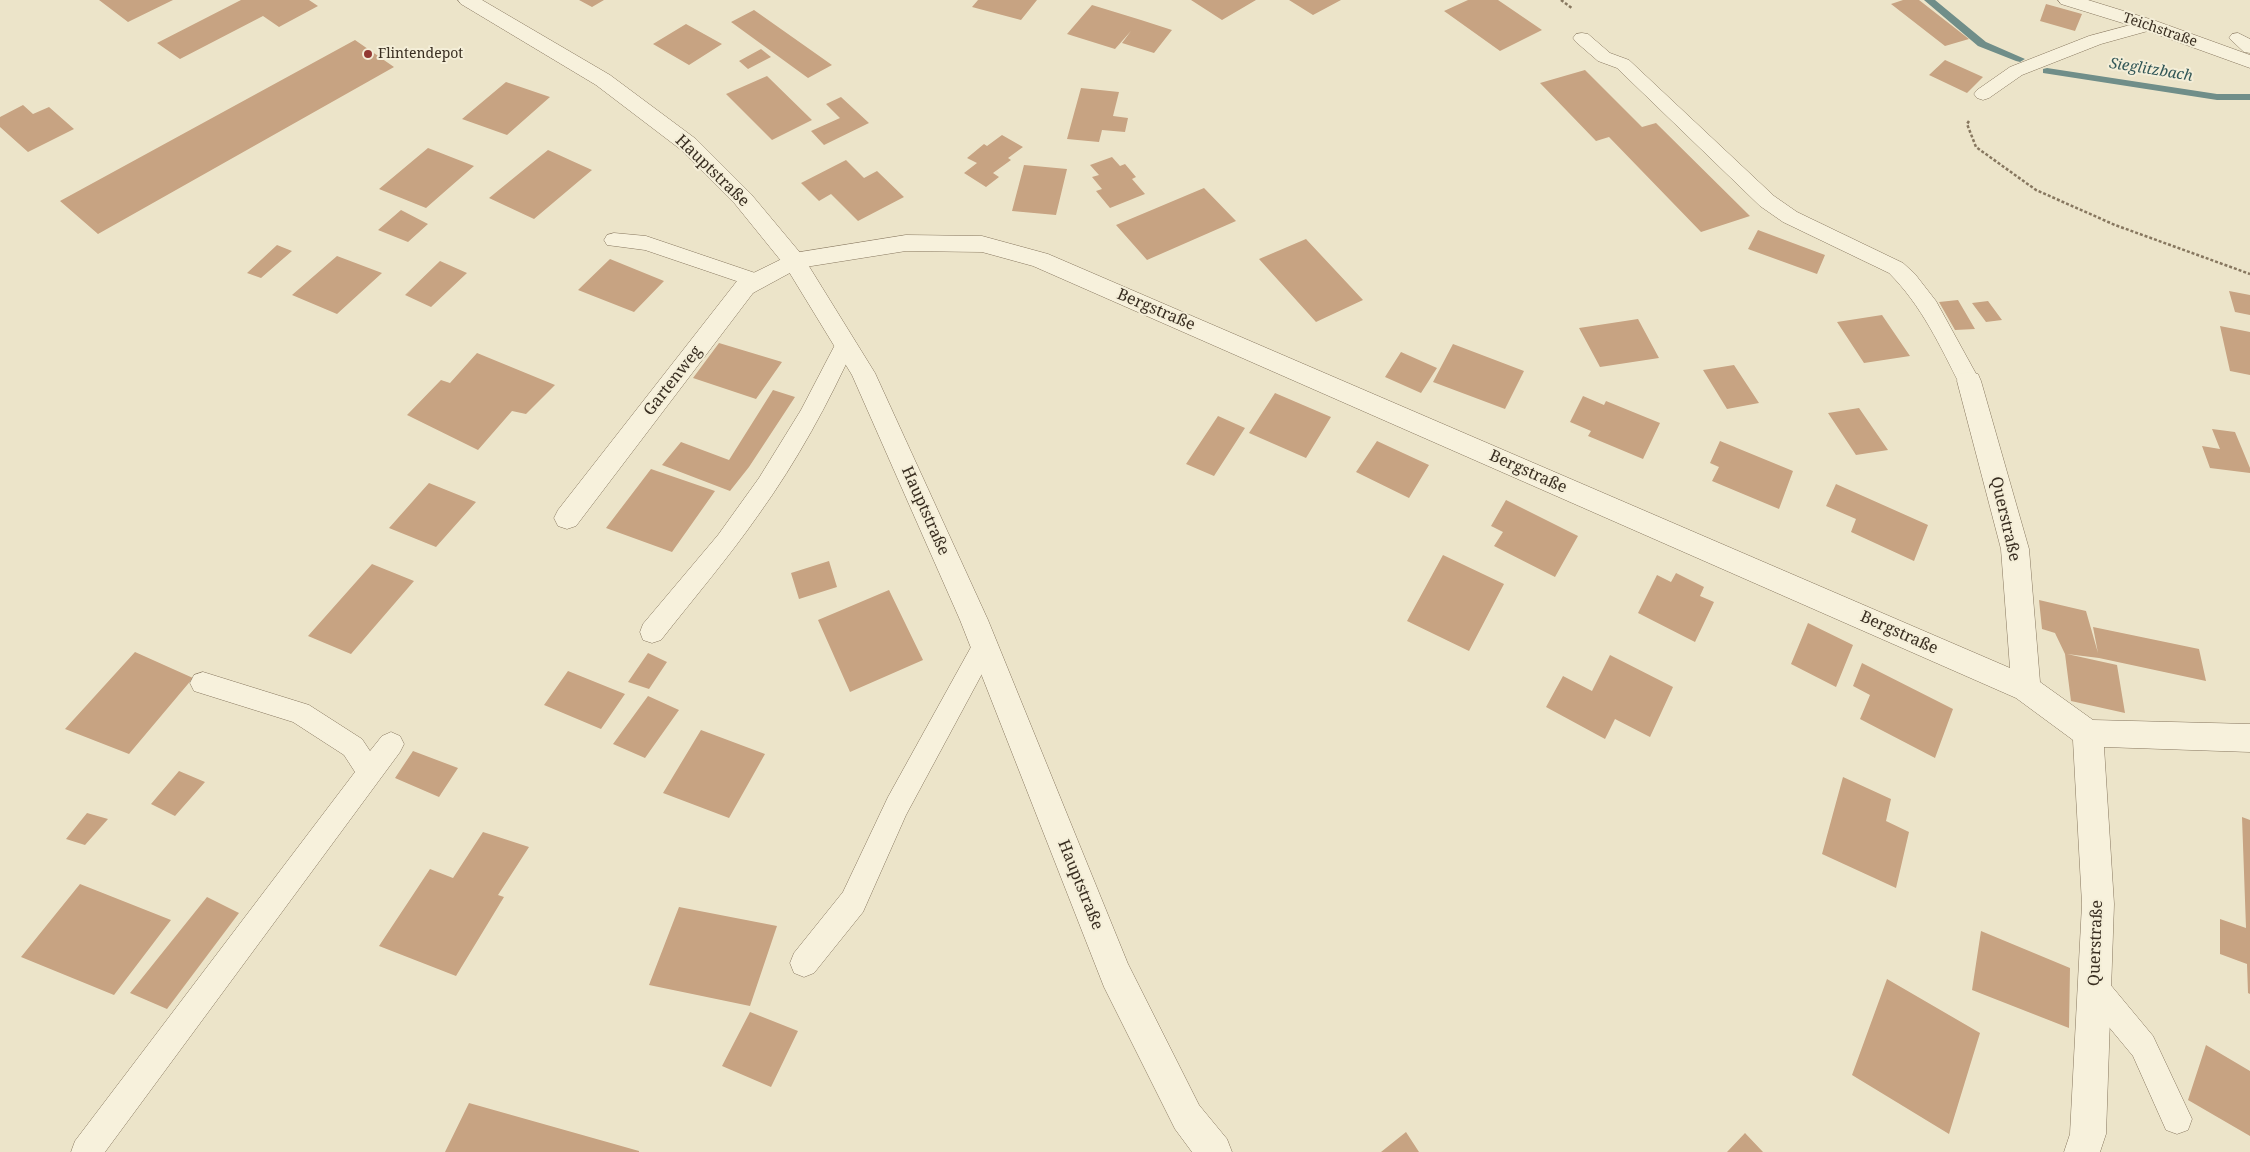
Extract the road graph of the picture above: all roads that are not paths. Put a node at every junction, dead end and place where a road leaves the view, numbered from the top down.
1 (468, 0) edge
2 (2068, 0) edge
3 (2149, 25) junction
4 (1582, 38) dead end
5 (2250, 62) edge
6 (1983, 94) road end
7 (614, 240) dead end
8 (794, 261) junction
9 (756, 281) junction
10 (845, 345) junction
11 (1969, 381) joint
12 (567, 518) dead end
13 (652, 632) dead end
14 (985, 646) junction
15 (203, 683) dead end
16 (2026, 689) junction
17 (2088, 733) junction
18 (2250, 738) edge
19 (391, 744) dead end
20 (370, 772) junction
21 (804, 963) dead end
22 (2094, 987) junction
23 (2177, 1120) dead end
24 (86, 1152) edge
25 (1214, 1152) edge
26 (2082, 1152) edge

1 - 8 street, Hauptstraße
2 - 3 street, Teichstraße
3 - 5 street, Teichstraße
3 - 6 lane
4 - 11 lane
7 - 9 lane
8 - 9 street, Gartenweg
8 - 10 street, Hauptstraße
8 - 16 street, Bergstraße
9 - 12 street, Gartenweg
10 - 13 lane
10 - 14 street, Hauptstraße
11 - 16 street, Querstraße
14 - 21 lane
14 - 25 street, Hauptstraße
15 - 20 lane
16 - 17 street, Bergstraße
17 - 18 street
17 - 22 street, Querstraße
19 - 20 lane
20 - 24 lane
22 - 23 lane
22 - 26 street, Querstraße

